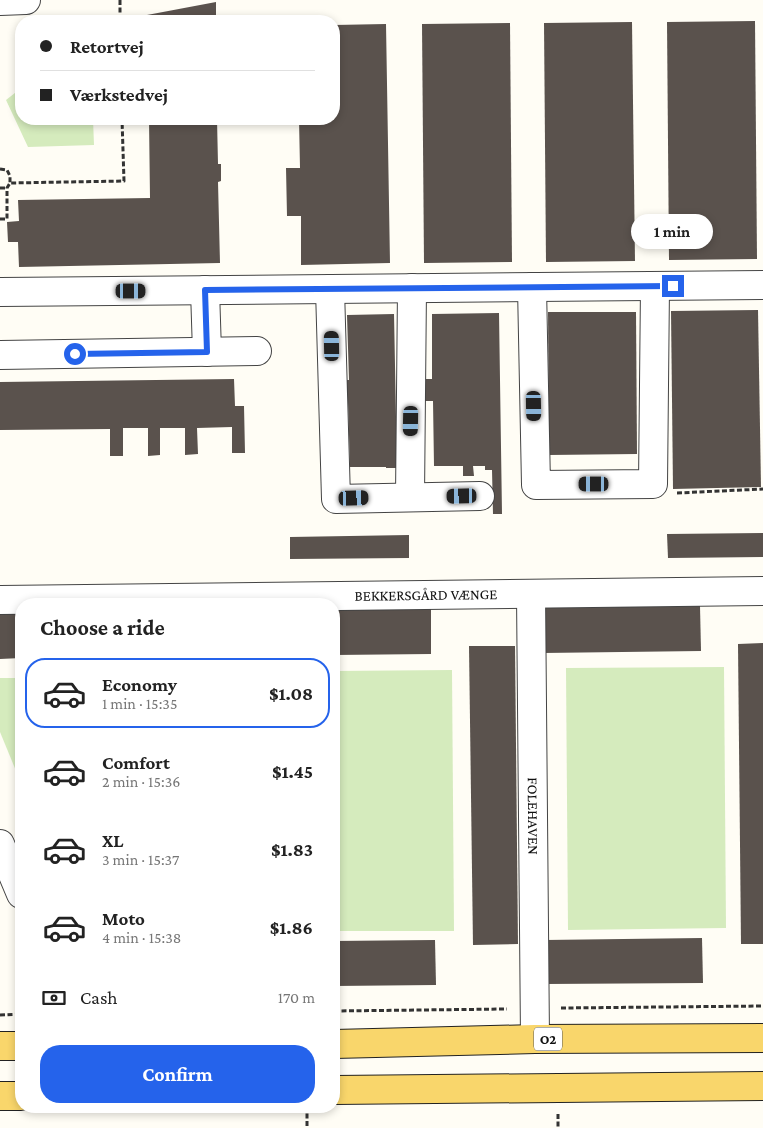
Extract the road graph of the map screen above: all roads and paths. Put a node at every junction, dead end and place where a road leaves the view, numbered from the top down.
1 (26, 0) edge
2 (120, 0) edge
3 (0, 1) edge
4 (120, 15) edge
5 (122, 125) edge
6 (0, 169) edge
7 (10, 183) junction
8 (0, 188) edge
9 (7, 188) junction
10 (0, 219) edge
11 (763, 285) edge
12 (654, 286) junction
13 (532, 287) junction
14 (412, 288) junction
15 (330, 289) junction
16 (205, 290) junction
17 (0, 292) edge
18 (257, 351) dead end
19 (207, 352) junction
20 (0, 355) edge
21 (653, 484) junction
22 (763, 489) edge
23 (480, 496) dead end
24 (410, 497) junction
25 (763, 591) edge
26 (530, 594) junction
27 (340, 598) edge
28 (0, 600) edge
29 (15, 600) edge
30 (0, 844) edge
31 (15, 880) edge
32 (15, 1014) edge
33 (0, 1015) edge
34 (763, 1038) edge
35 (535, 1039) junction
36 (340, 1044) edge
37 (0, 1046) edge
38 (15, 1046) edge
39 (763, 1086) edge
40 (340, 1090) edge
41 (0, 1096) edge
42 (15, 1096) edge
43 (307, 1113) edge
44 (307, 1128) edge

1 - 3 street
2 - 4 path
5 - 7 path
6 - 7 path
7 - 9 path
8 - 9 path
9 - 10 path
11 - 12 street
12 - 13 street
12 - 21 street
13 - 14 street
13 - 21 street
14 - 15 street
14 - 24 street
15 - 16 street
15 - 24 street
16 - 17 street
16 - 19 street
18 - 19 street
19 - 20 street
21 - 22 path
23 - 24 street
25 - 26 street, BEKKERSGÅRD VÆNGE
26 - 27 street, BEKKERSGÅRD VÆNGE
26 - 35 street, FOLEHAVEN
28 - 29 street, BEKKERSGÅRD VÆNGE
30 - 31 street
32 - 33 path
34 - 35 main road, O2
35 - 36 main road, O2
37 - 38 main road
39 - 40 main road
41 - 42 main road
43 - 44 path

